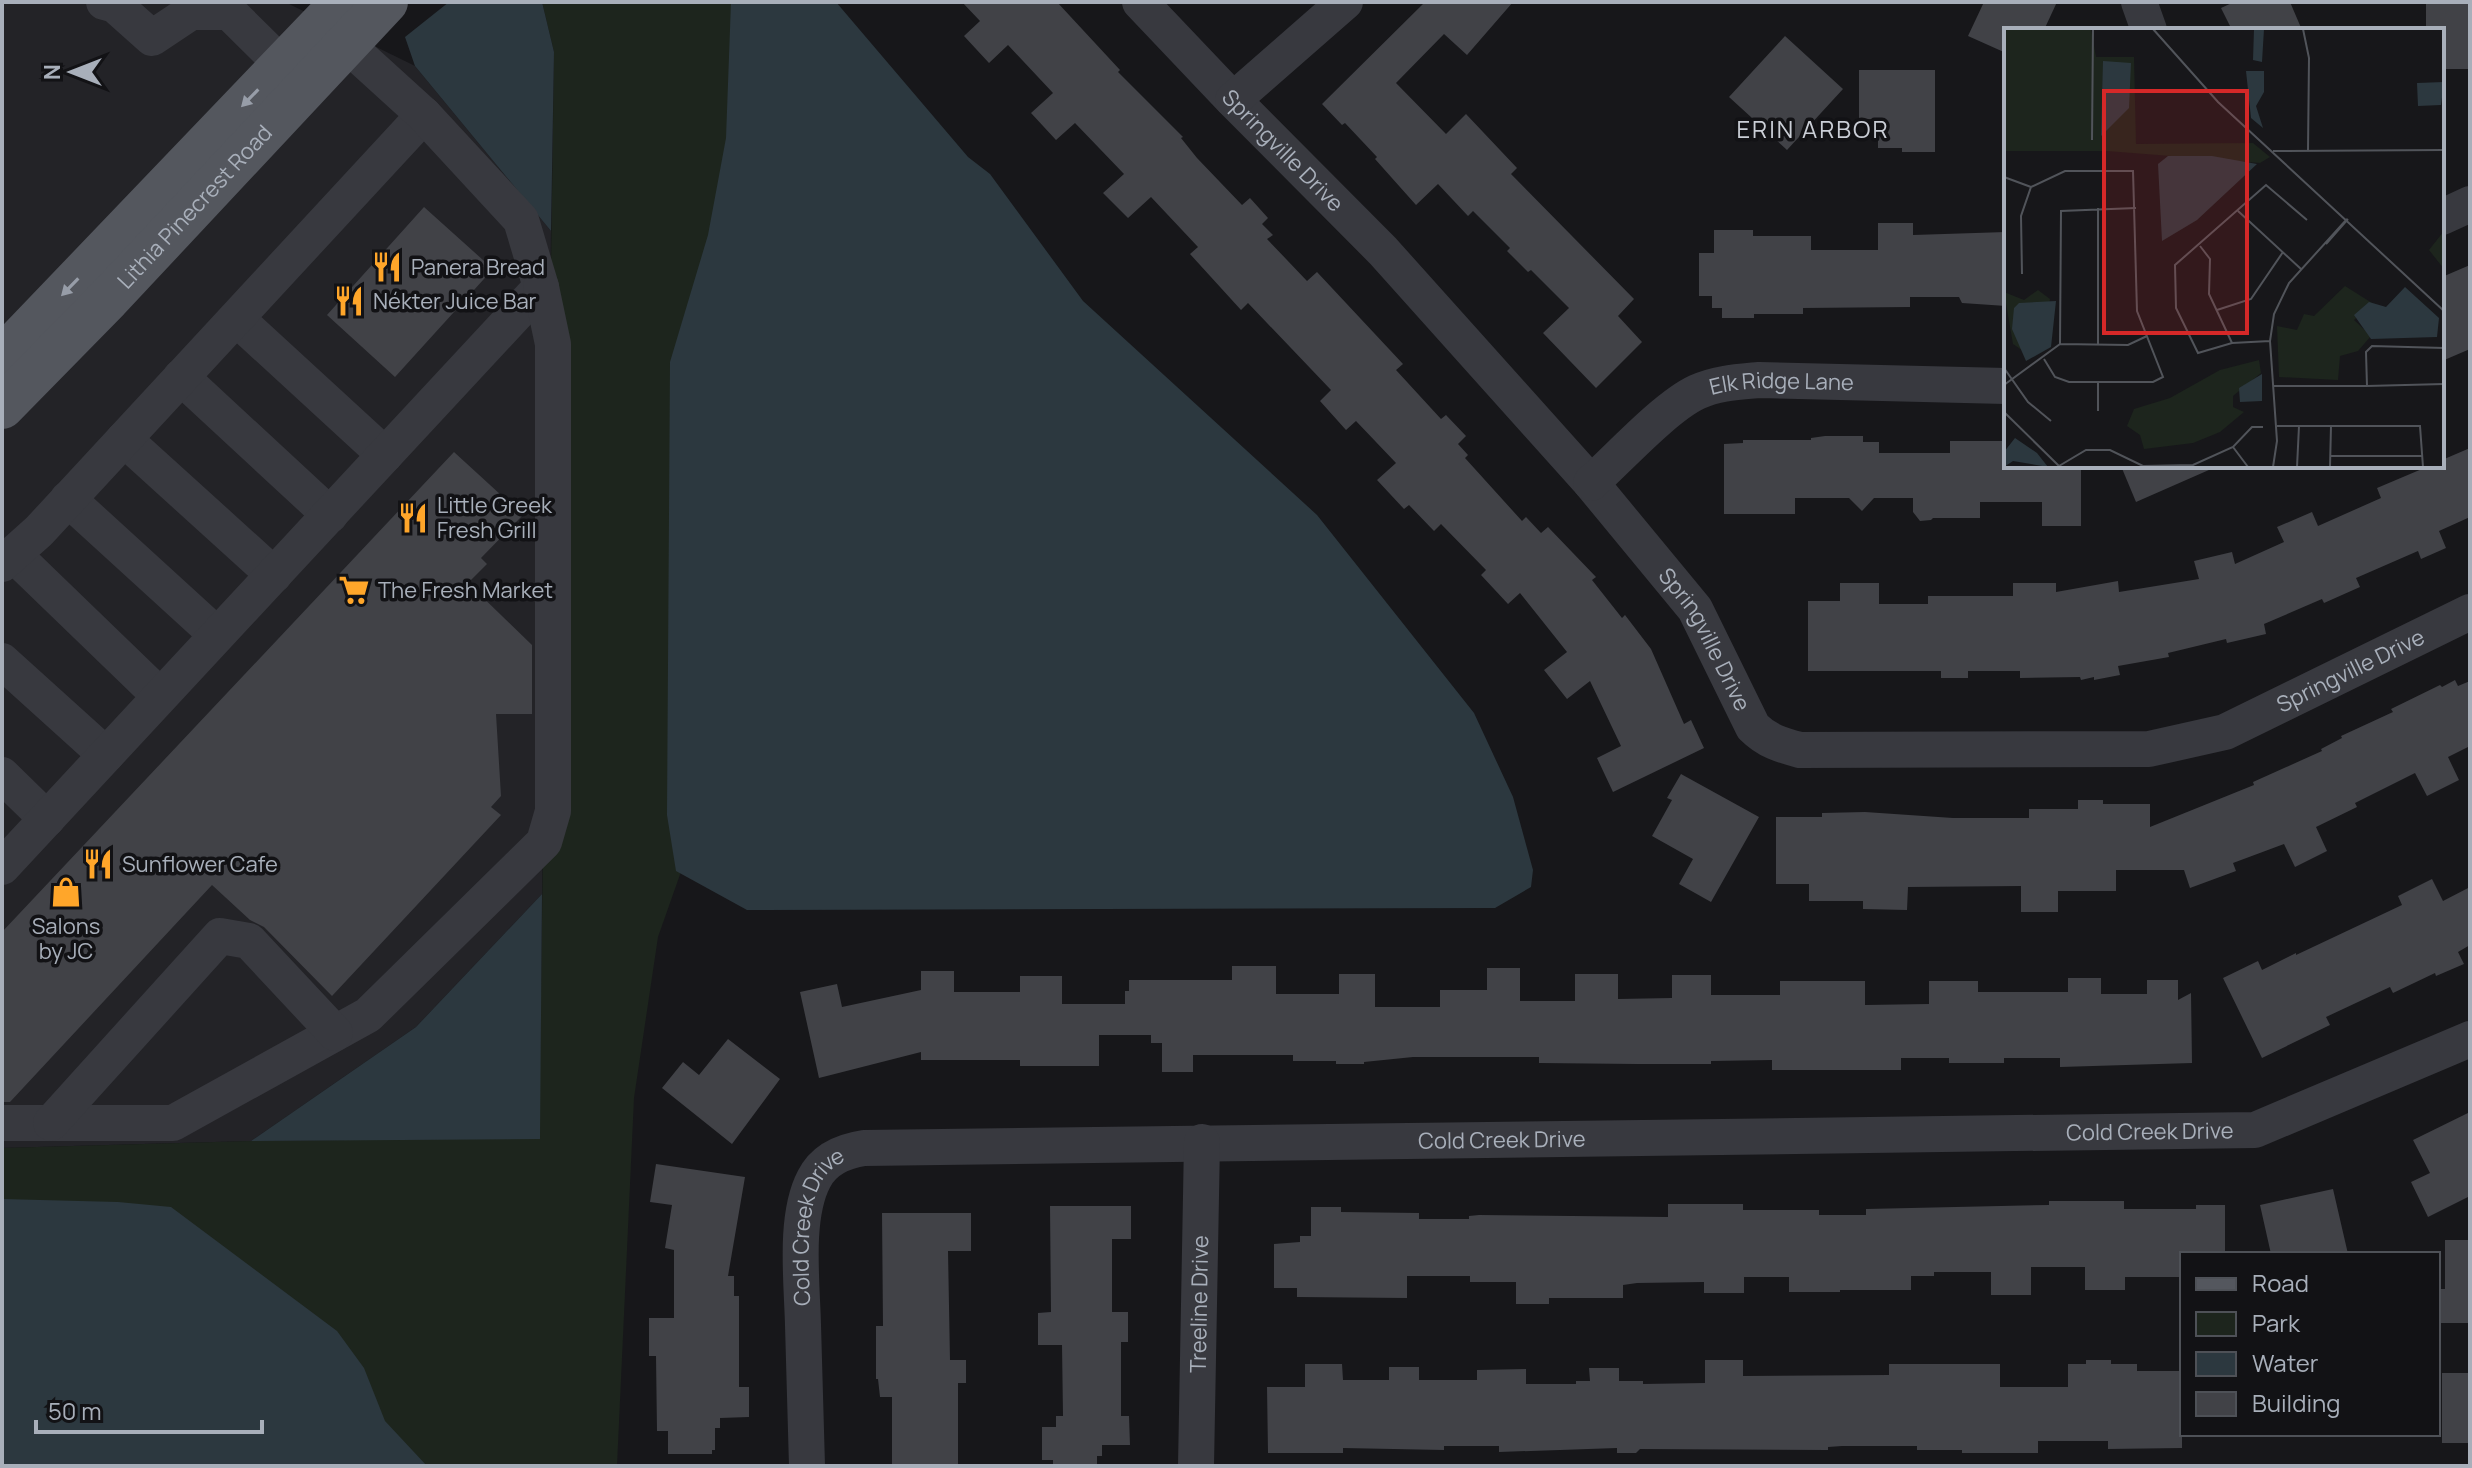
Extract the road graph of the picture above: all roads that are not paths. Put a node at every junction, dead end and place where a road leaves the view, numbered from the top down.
1 (104, 2) edge
2 (343, 2) edge
3 (386, 2) edge
4 (1140, 2) edge
5 (1345, 2) edge
6 (2139, 2) edge
7 (2148, 28) edge
8 (347, 45) junction
9 (294, 76) junction
10 (1233, 100) junction
11 (424, 115) junction
12 (2470, 204) edge
13 (2444, 216) edge
14 (541, 287) junction
15 (237, 319) junction
16 (2, 358) edge
17 (181, 377) junction
18 (2004, 386) edge
19 (2, 407) edge
20 (124, 439) junction
21 (385, 455) junction
22 (1591, 483) junction
23 (68, 499) junction
24 (330, 515) junction
25 (8, 559) edge
26 (274, 575) junction
27 (2470, 612) edge
28 (217, 635) junction
29 (2, 661) edge
30 (160, 696) junction
31 (106, 755) junction
32 (2, 775) edge
33 (47, 819) junction
34 (2, 867) edge
35 (335, 1033) junction
36 (2470, 1039) edge
37 (2, 1123) edge
38 (51, 1123) junction
39 (1202, 1142) junction
40 (807, 1466) edge
41 (1196, 1466) edge

1 - 9 street
2 - 9 main road, Lithia Pinecrest Road
3 - 8 main road, Lithia Pinecrest Road
4 - 10 street, Springville Drive
5 - 10 street
6 - 7 street
8 - 9 main road, Lithia Pinecrest Road
8 - 11 street
9 -> 16 main road, Lithia Pinecrest Road
9 - 19 main road, Lithia Pinecrest Road
10 - 22 street, Springville Drive
11 - 14 street
11 - 15 street
12 - 13 street
14 - 21 street
14 - 35 street
15 - 17 street
15 - 21 street
17 - 20 street
17 - 24 street
18 - 22 street, Elk Ridge Lane
20 - 23 street
20 - 26 street
21 - 24 street
22 - 27 street, Springville Drive
23 - 25 street
23 - 28 street
24 - 26 street
25 - 30 street
26 - 28 street
28 - 30 street
29 - 31 street
30 - 31 street
31 - 33 street
32 - 33 street
33 - 34 street
35 - 38 street
35 - 38 street
36 - 39 street, Cold Creek Drive
37 - 38 street
39 - 40 street, Cold Creek Drive
39 - 41 street, Treeline Drive

